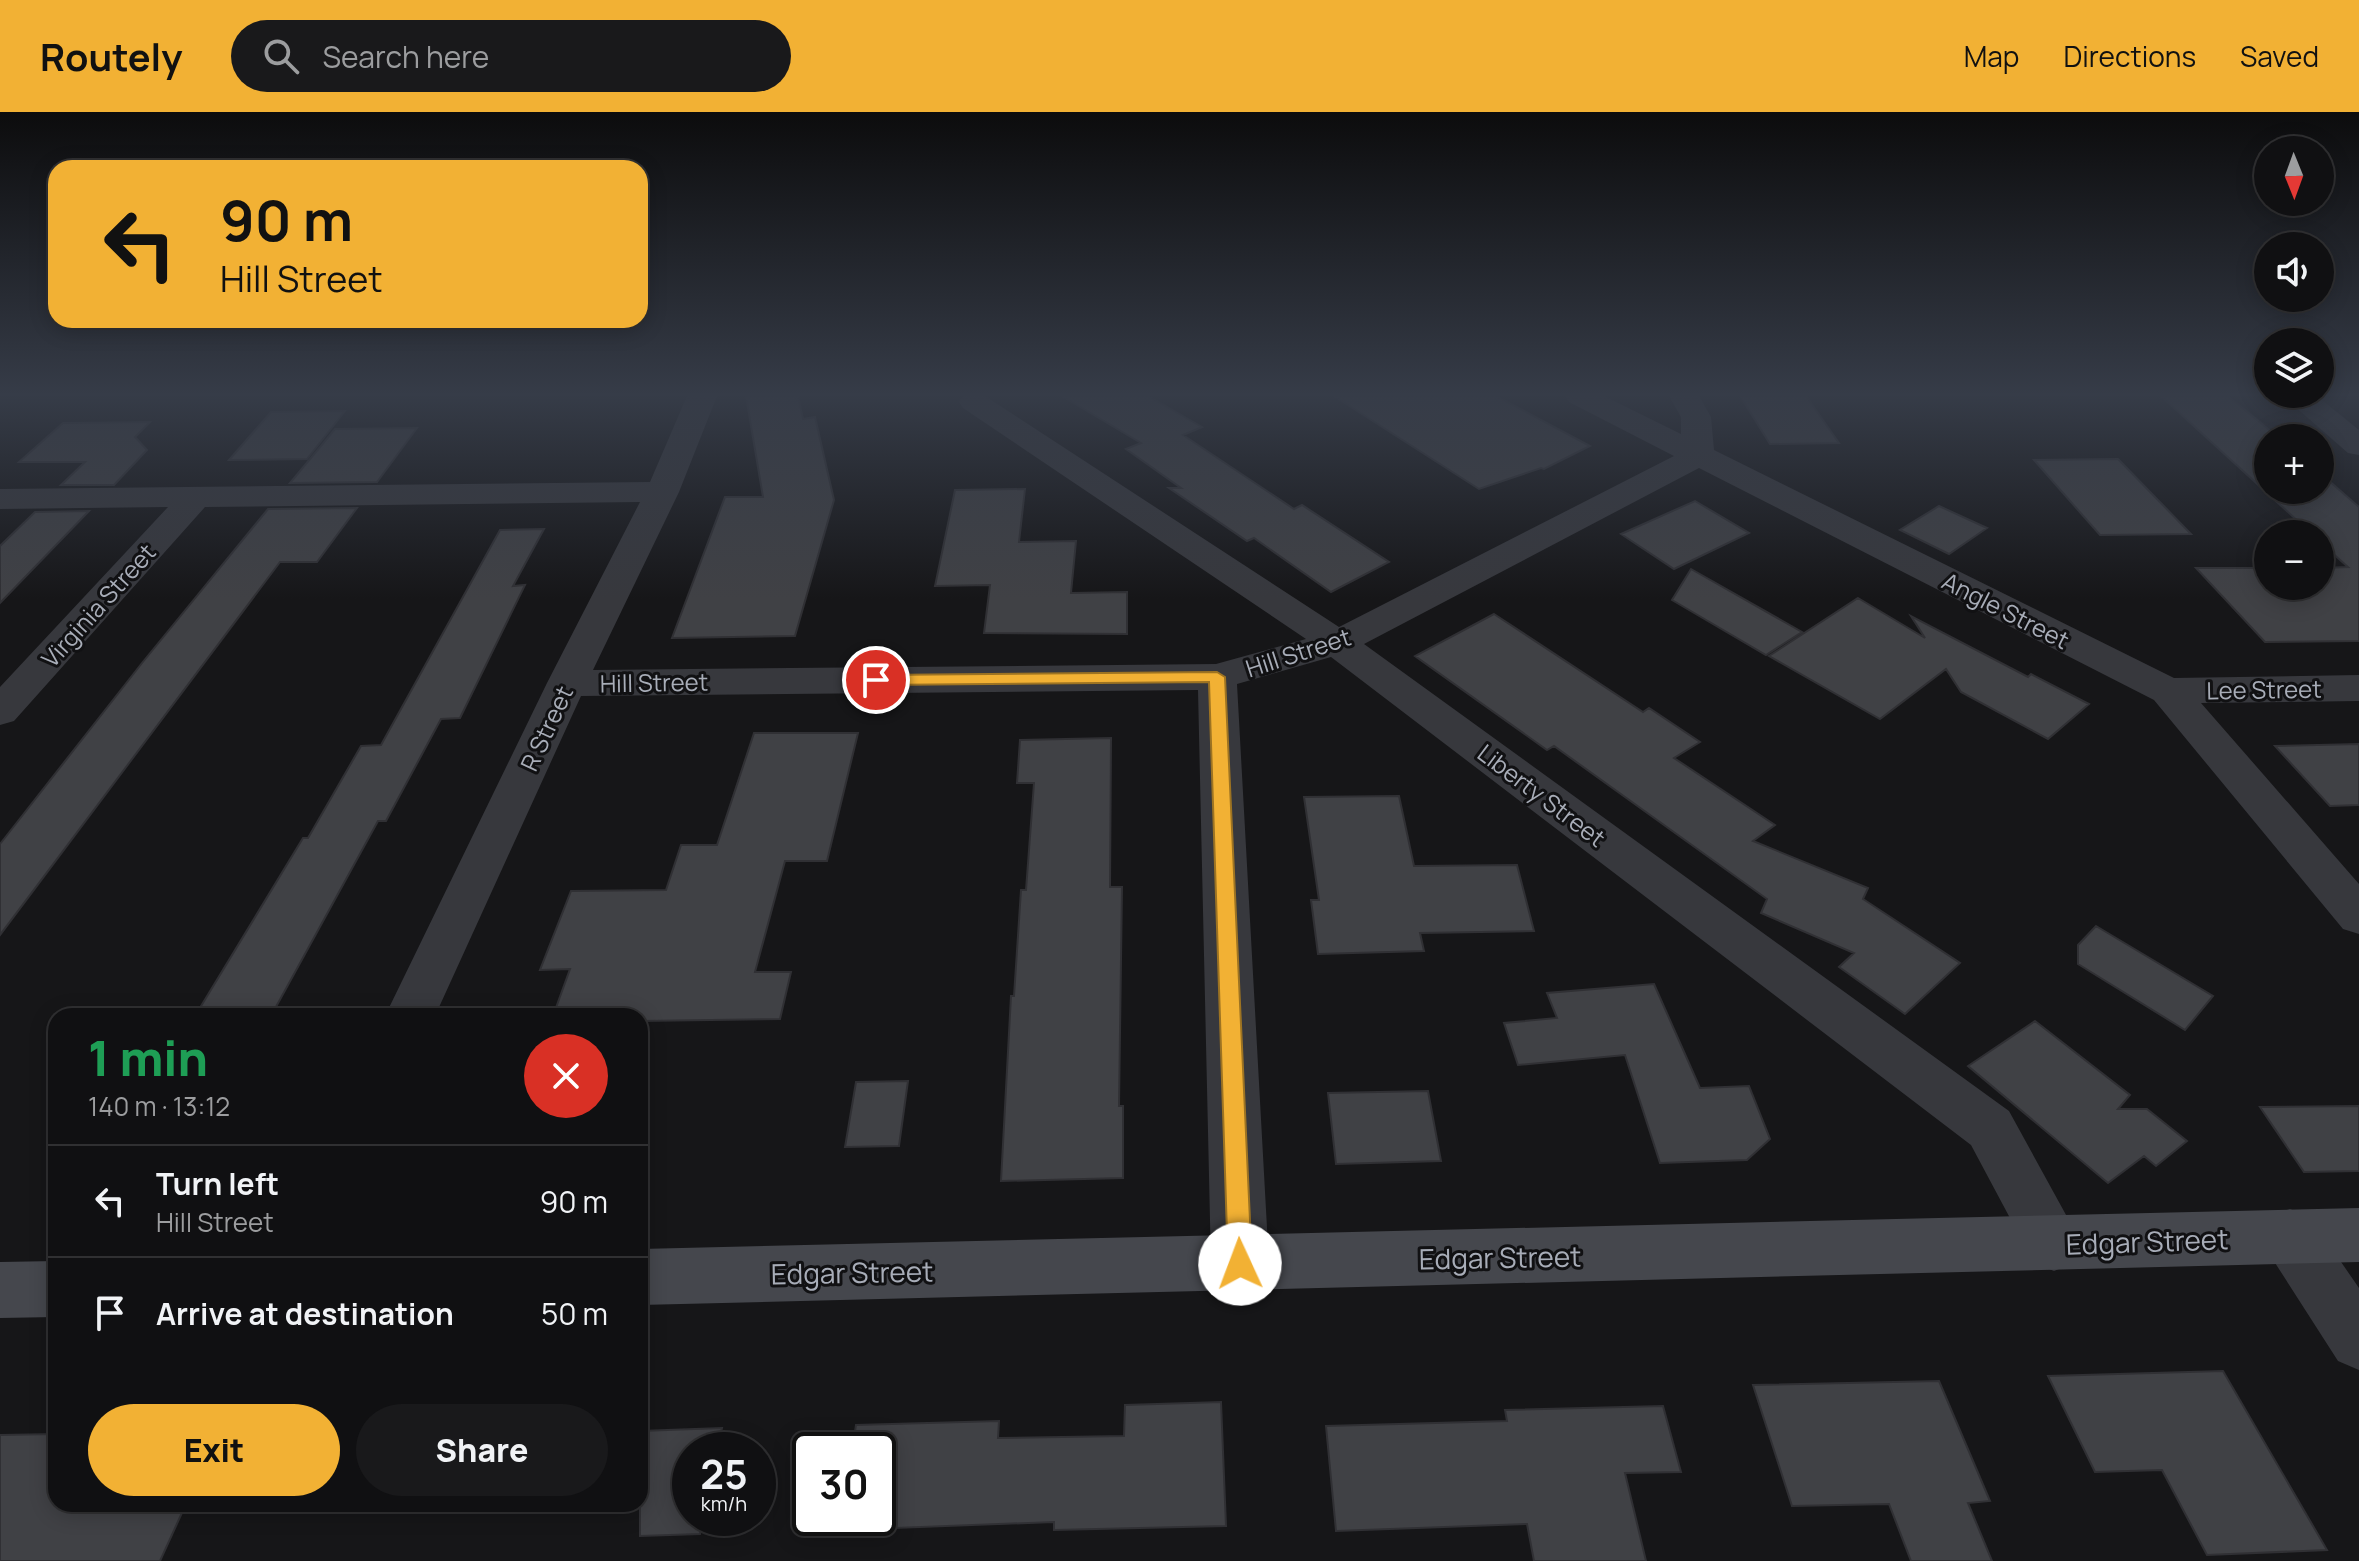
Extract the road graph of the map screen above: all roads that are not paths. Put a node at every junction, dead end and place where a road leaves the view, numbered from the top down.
1 (674, 464) edge
2 (1067, 464) edge
3 (1683, 464) edge
4 (1713, 464) edge
5 (662, 492) junction
6 (196, 497) junction
7 (0, 499) edge
8 (1337, 643) junction
9 (1217, 677) junction
10 (567, 683) junction
11 (2359, 688) edge
12 (2168, 691) junction
13 (0, 712) edge
14 (2359, 916) edge
15 (414, 1008) edge
16 (2359, 1235) edge
17 (2290, 1236) junction
18 (2054, 1244) junction
19 (1240, 1264) junction
20 (648, 1277) edge
21 (48, 1289) edge
22 (0, 1290) edge
23 (2359, 1340) edge

1 - 5 street, R Street
2 - 8 street, Liberty Street
3 - 8 street, Hill Street
4 - 12 street, Angle Street
5 - 6 street
5 - 10 street, R Street
6 - 7 street
6 - 13 street, Virginia Street
8 - 9 street, Hill Street
8 - 18 street, Liberty Street
9 - 10 street, Hill Street
9 - 19 street
10 - 15 street, R Street
11 - 12 street, Lee Street
12 - 14 street, Angle Street
16 - 17 street, Edgar Street
17 - 18 street, Edgar Street
17 - 23 street
18 - 19 street, Edgar Street
19 - 20 street, Edgar Street
21 - 22 street

